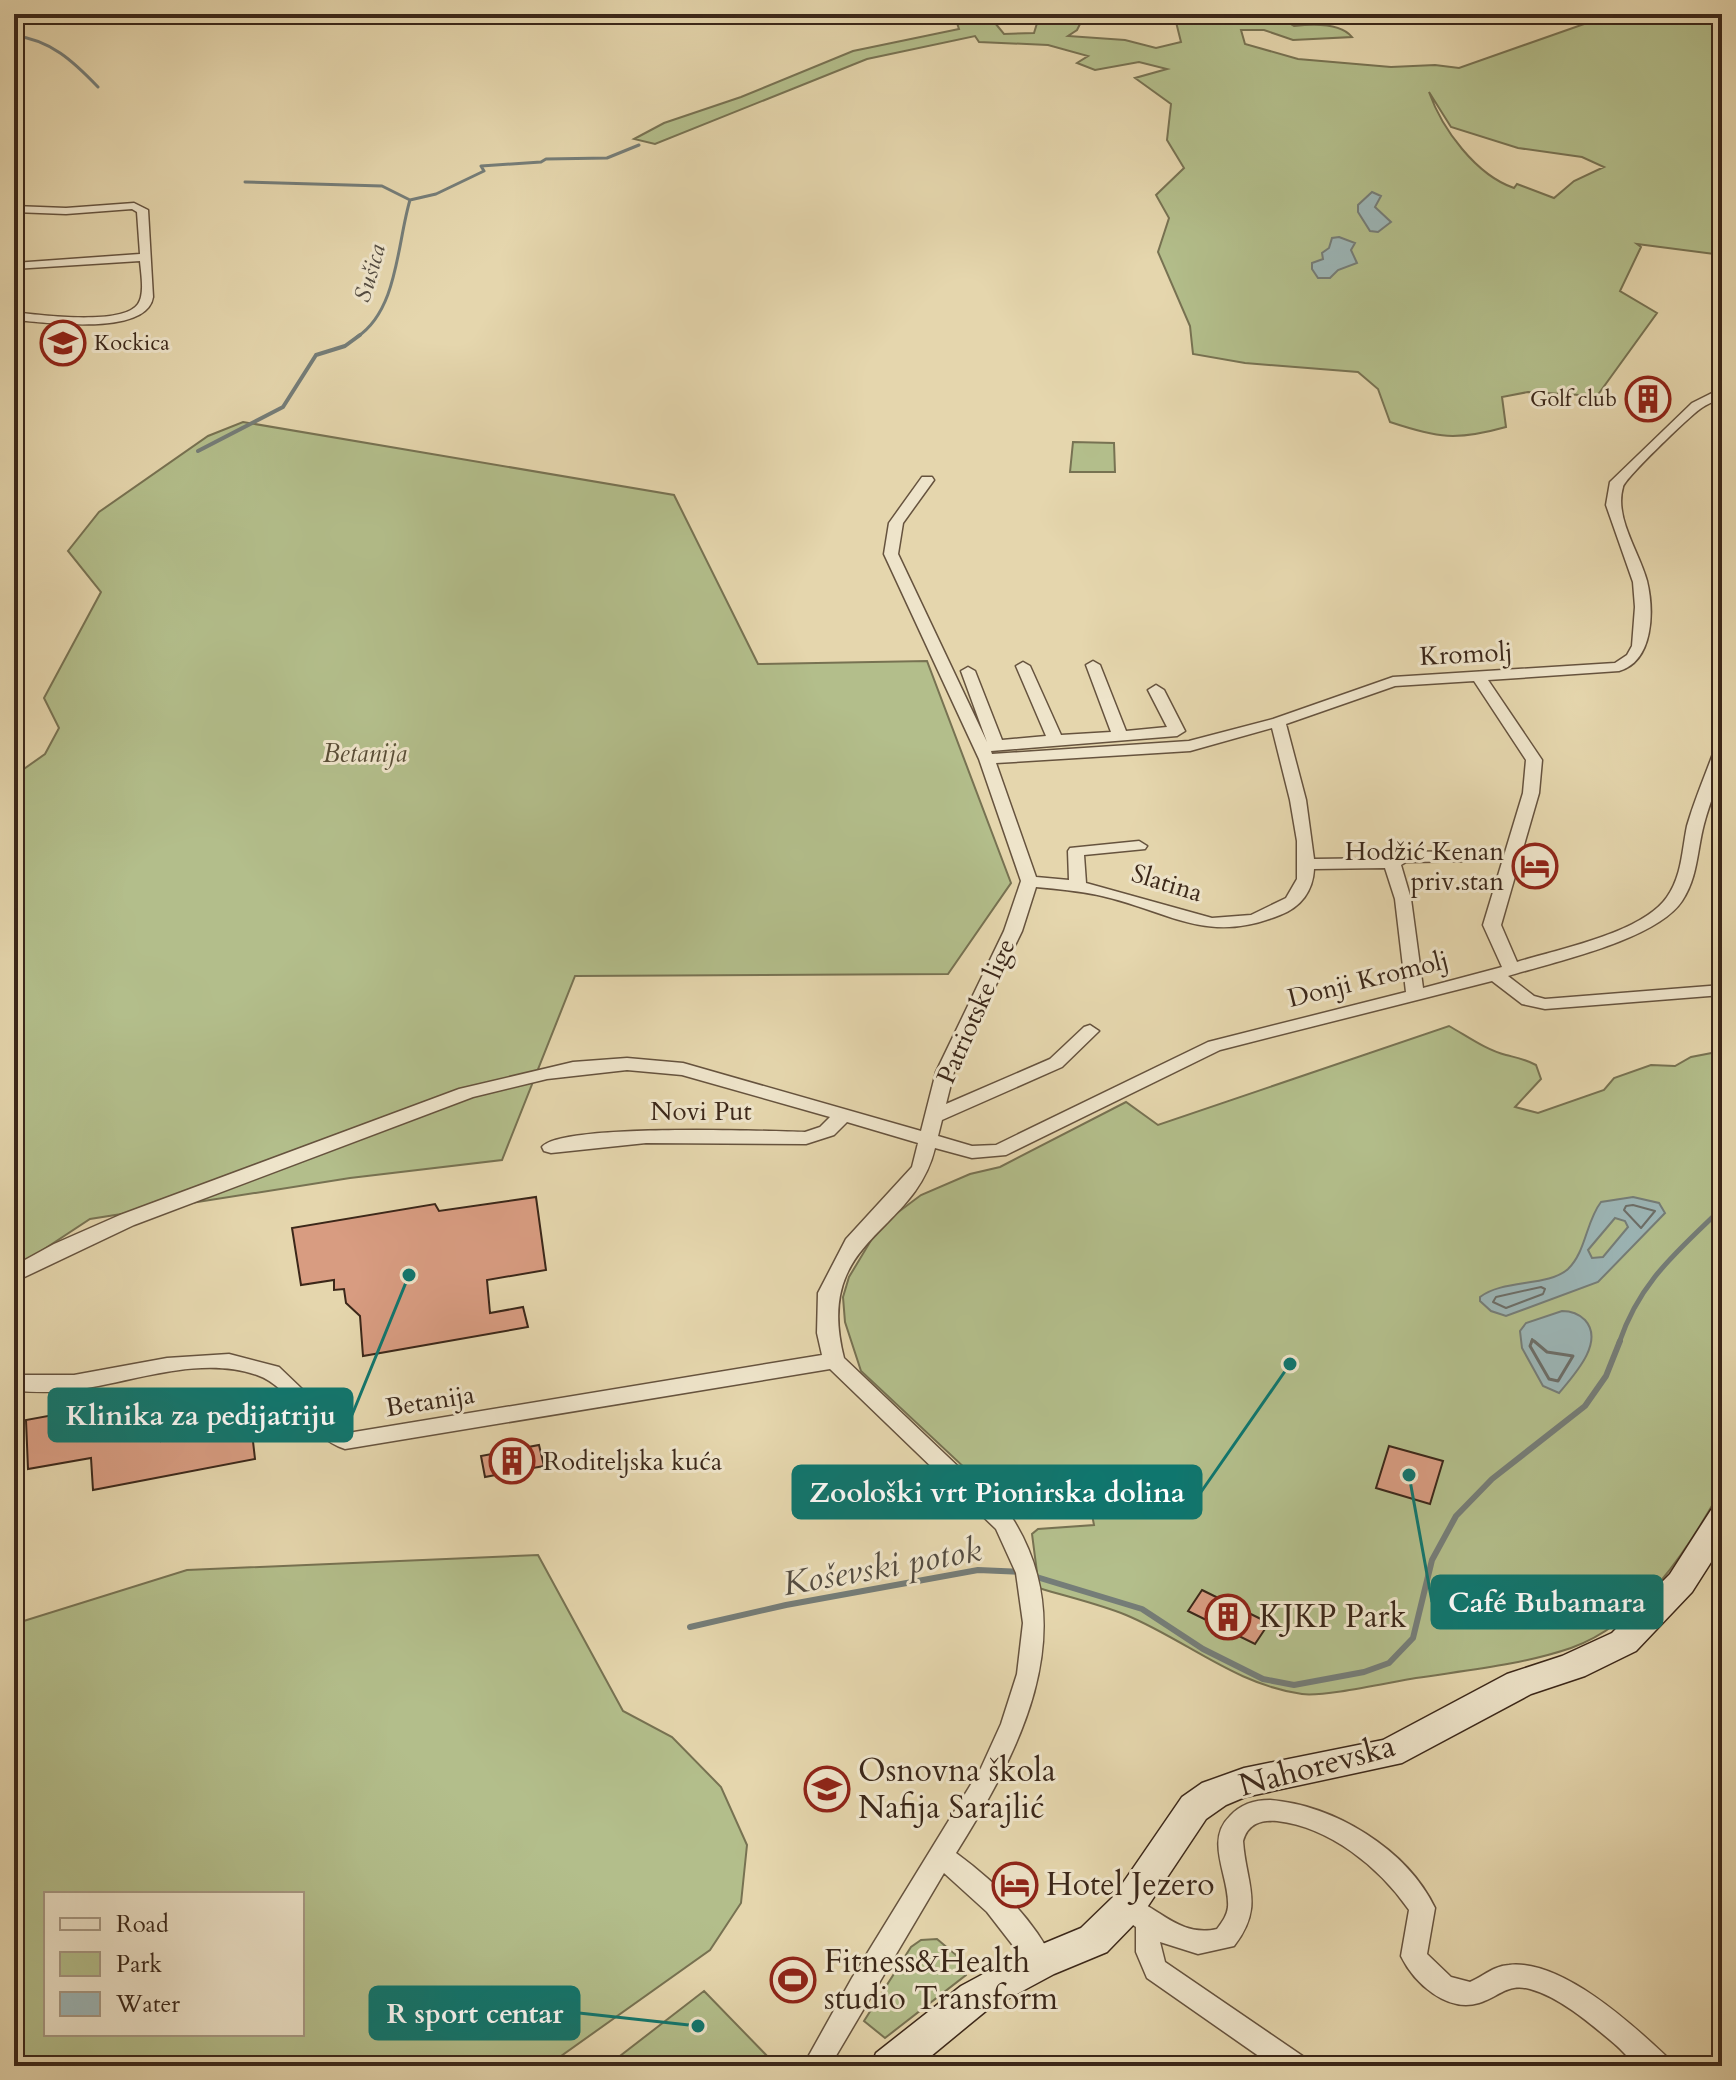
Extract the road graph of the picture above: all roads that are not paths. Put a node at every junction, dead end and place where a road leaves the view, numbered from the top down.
1 (14, 209) edge
2 (144, 257) junction
3 (14, 266) edge
4 (14, 316) edge
5 (1722, 392) edge
6 (927, 480) dead end
7 (1093, 665) dead end
8 (1023, 666) dead end
9 (968, 671) dead end
10 (1479, 678) junction
11 (1156, 690) dead end
12 (1278, 722) junction
13 (1120, 736) junction
14 (1055, 740) junction
15 (988, 750) junction
16 (1722, 751) edge
17 (1139, 846) dead end
18 (1476, 856) dead end
19 (1392, 863) junction
20 (1305, 864) junction
21 (1029, 881) junction
22 (1078, 887) junction
23 (1503, 972) junction
24 (1722, 990) edge
25 (1415, 994) junction
26 (1090, 1031) dead end
27 (844, 1114) junction
28 (931, 1127) junction
29 (551, 1147) dead end
30 (14, 1275) edge
31 (834, 1361) junction
32 (14, 1383) edge
33 (1722, 1519) edge
34 (942, 1857) junction
35 (1138, 1914) junction
36 (1041, 1962) junction
37 (816, 2066) edge
38 (890, 2066) edge
39 (1295, 2066) edge
40 (1658, 2066) edge

1 - 2 street
2 - 3 street
2 - 4 street
5 - 10 street, Kromolj
6 - 15 street
7 - 13 street
8 - 14 street
9 - 15 street
10 - 12 street, Kromolj
10 - 23 street
11 - 13 street
12 - 15 street, Kromolj
12 - 20 street, Slatina
13 - 14 street
14 - 15 street
15 - 21 street
16 - 23 street, Donji Kromolj
17 - 22 street
18 - 19 street
19 - 20 street
19 - 25 street
20 - 22 street, Slatina
21 - 22 street, Slatina
21 - 28 street, Patriotske lige
23 - 24 street
23 - 25 street, Donji Kromolj
25 - 28 street, Donji Kromolj
26 - 28 street
27 - 28 street, Donji Kromolj
27 - 29 street, Novi Put
27 - 30 street, Donji Kromolj
28 - 31 street, Patriotske lige
31 - 32 street, Betanija
31 - 34 street
33 - 35 street, Nahorevska
34 - 36 street
34 - 37 street
35 - 36 street, Nahorevska
35 - 39 street
35 - 40 street
36 - 38 street, Nahorevska

